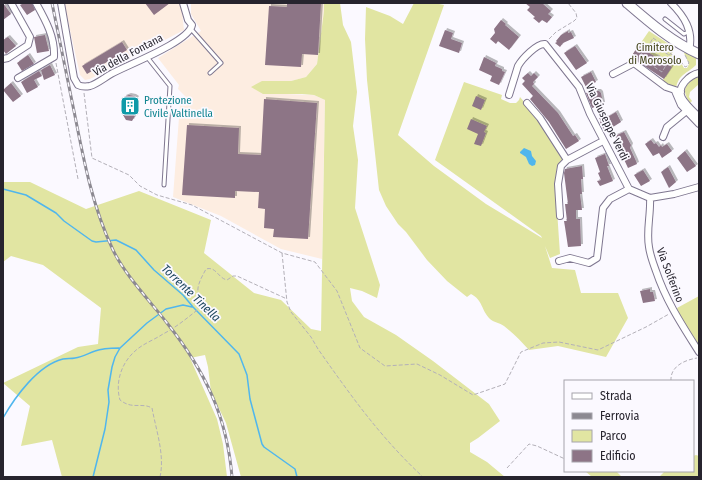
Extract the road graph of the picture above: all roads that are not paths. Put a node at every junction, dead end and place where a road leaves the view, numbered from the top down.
1 (11, 3) edge
2 (36, 3) edge
3 (61, 3) edge
4 (183, 3) edge
5 (627, 3) edge
6 (671, 3) edge
7 (665, 19) dead end
8 (191, 29) junction
9 (690, 31) junction
10 (687, 49) junction
11 (699, 54) edge
12 (147, 58) junction
13 (3, 59) edge
14 (698, 72) edge
15 (210, 73) dead end
16 (613, 74) dead end
17 (18, 78) dead end
18 (678, 91) junction
19 (509, 95) dead end
20 (527, 103) dead end
21 (688, 109) junction
22 (699, 117) edge
23 (699, 124) edge
24 (663, 137) dead end
25 (603, 141) junction
26 (567, 160) junction
27 (164, 185) dead end
28 (699, 187) edge
29 (629, 189) junction
30 (650, 198) junction
31 (560, 216) dead end
32 (559, 261) dead end
33 (699, 352) edge

1 - 13 street
2 - 17 street
3 - 12 street, Via della Fontana
4 - 8 street
5 - 10 street
6 - 9 street
7 - 9 lane
8 - 12 street, Via della Fontana
8 - 15 lane
9 - 10 street
10 - 11 street
12 - 27 lane
14 - 18 street
16 - 18 street
18 - 21 street
19 - 25 street, Via Giuseppe Verdi
20 - 26 street
21 - 22 street
21 - 23 street
21 - 24 street
25 - 26 street
25 - 29 street, Via Giuseppe Verdi
26 - 31 street
28 - 30 street
29 - 30 street
29 - 32 street
30 - 33 street, Via Solferino

